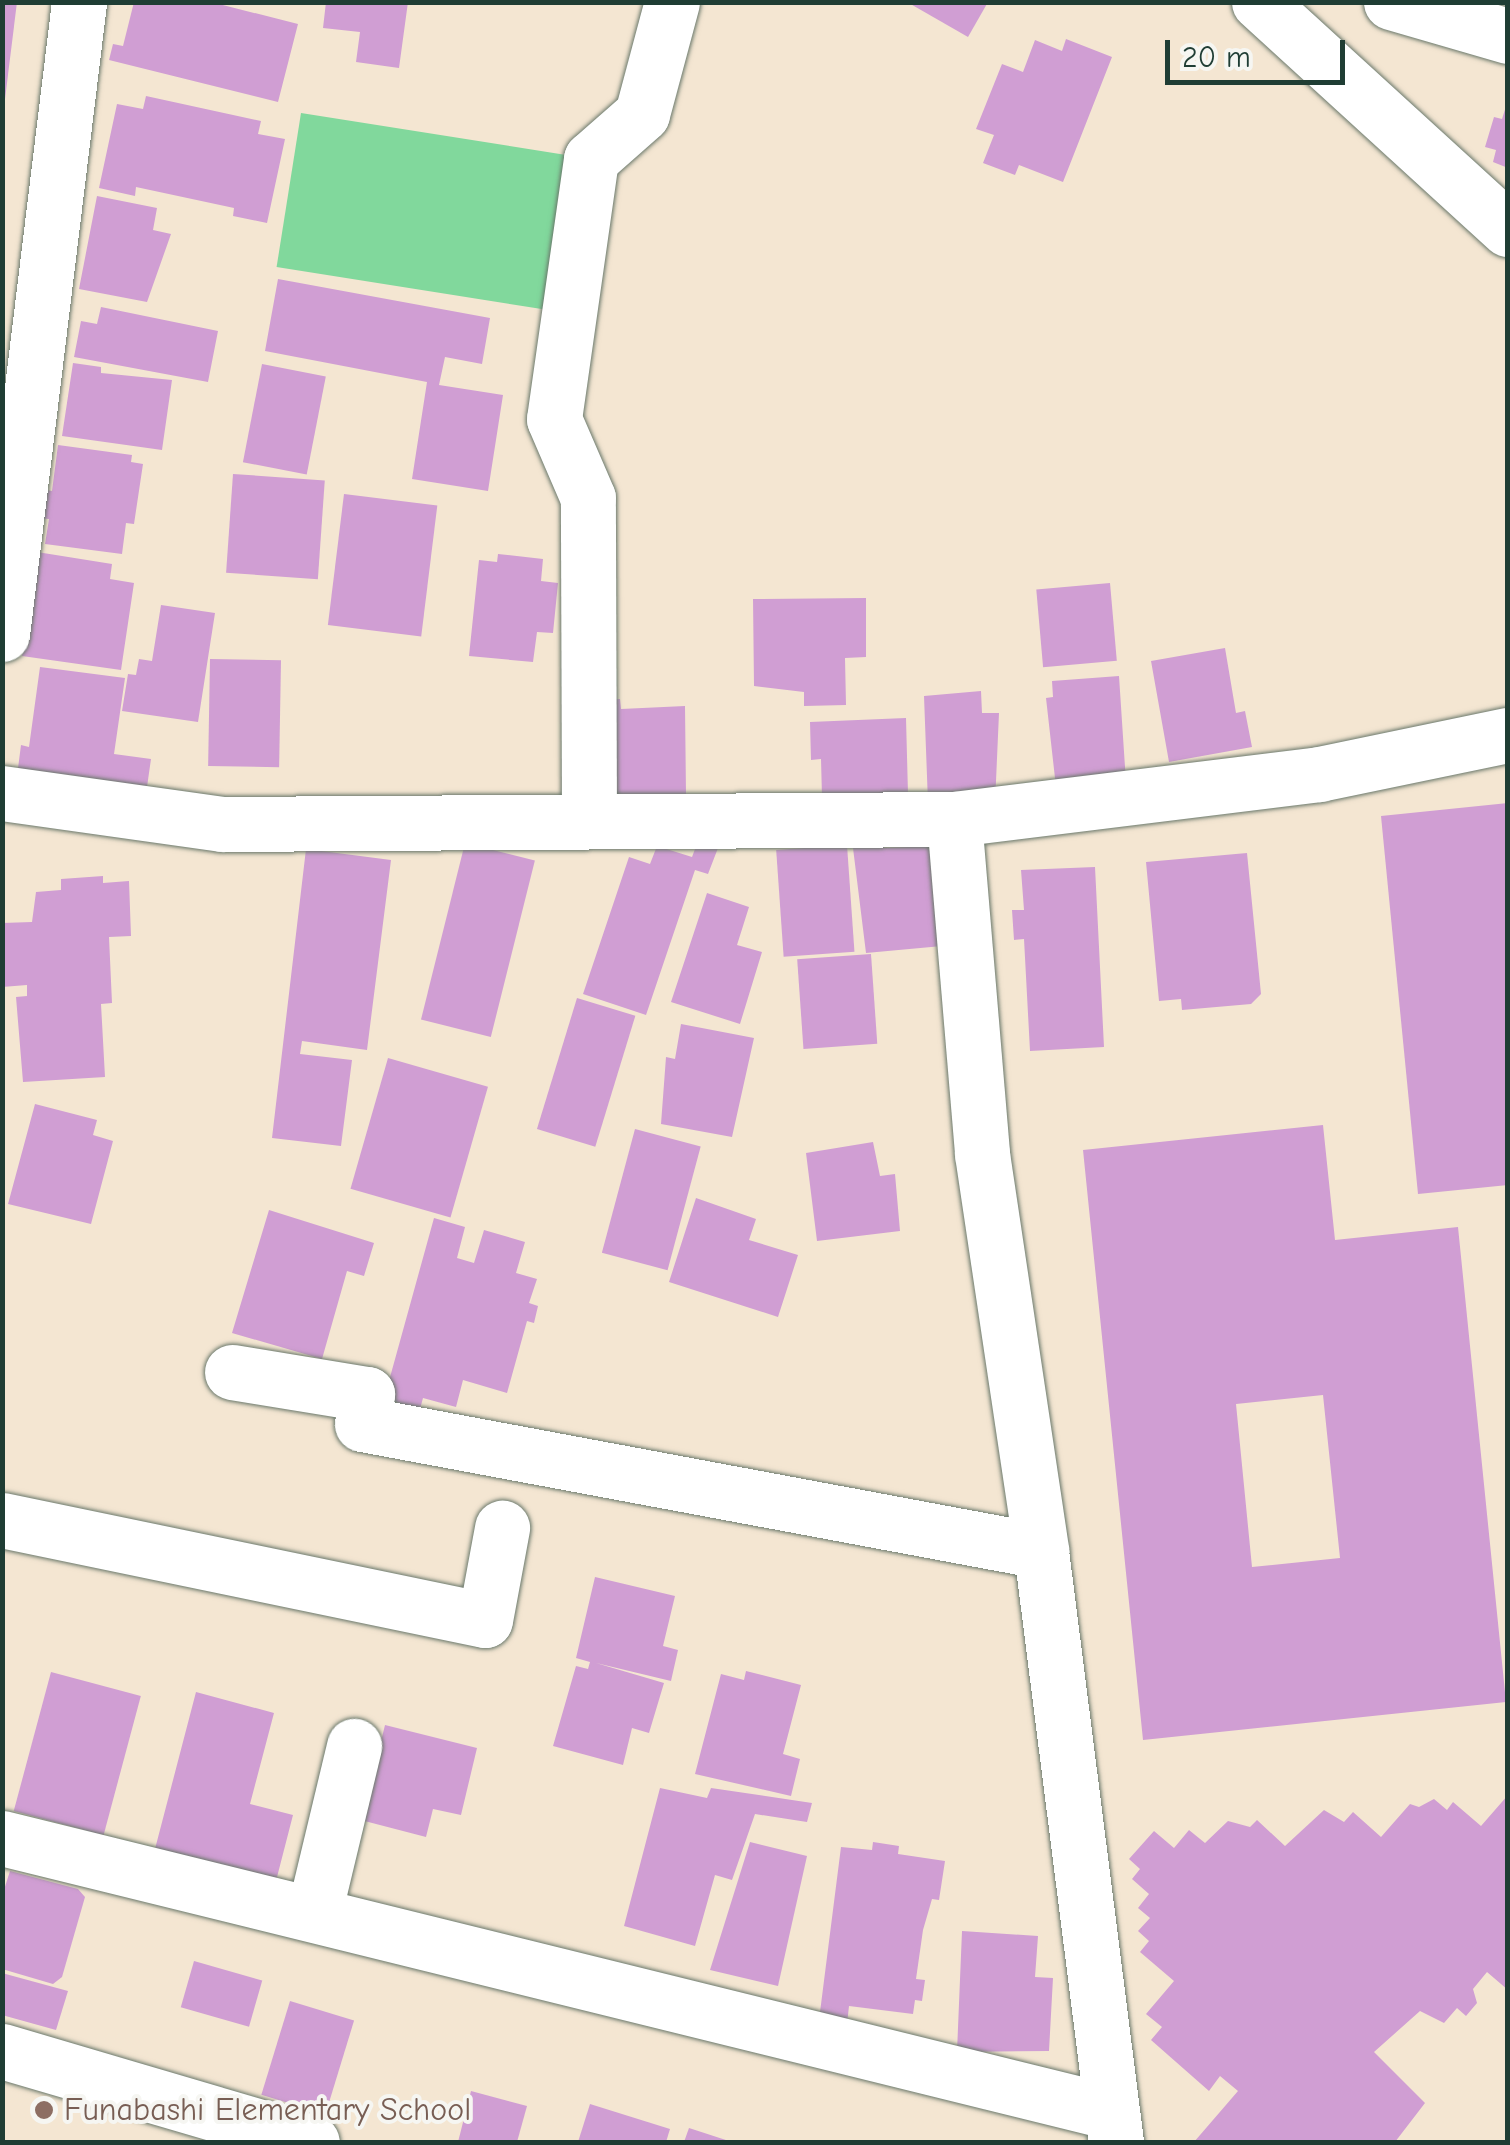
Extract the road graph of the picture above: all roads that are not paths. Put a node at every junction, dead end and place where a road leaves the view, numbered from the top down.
1 (78, 2) edge
2 (672, 2) edge
3 (1260, 2) edge
4 (1392, 2) edge
5 (1508, 36) edge
6 (1508, 229) edge
7 (23, 284) edge
8 (11, 508) edge
9 (2, 634) edge
10 (1508, 735) edge
11 (2, 792) edge
12 (590, 819) junction
13 (954, 819) junction
14 (232, 1372) dead end
15 (2, 1520) edge
16 (502, 1528) dead end
17 (1041, 1551) junction
18 (354, 1746) dead end
19 (2, 1838) edge
20 (314, 1912) junction
21 (2, 2050) edge
22 (205, 2127) edge
23 (1114, 2127) edge
24 (312, 2142) edge

1 - 7 street
2 - 12 street
3 - 6 street
4 - 5 street
7 - 8 street
8 - 9 street
10 - 13 street
11 - 12 street
12 - 13 street
13 - 17 street
14 - 17 street
15 - 16 street
17 - 23 street
18 - 20 street
19 - 20 street
20 - 23 street
21 - 22 street
22 - 24 street

